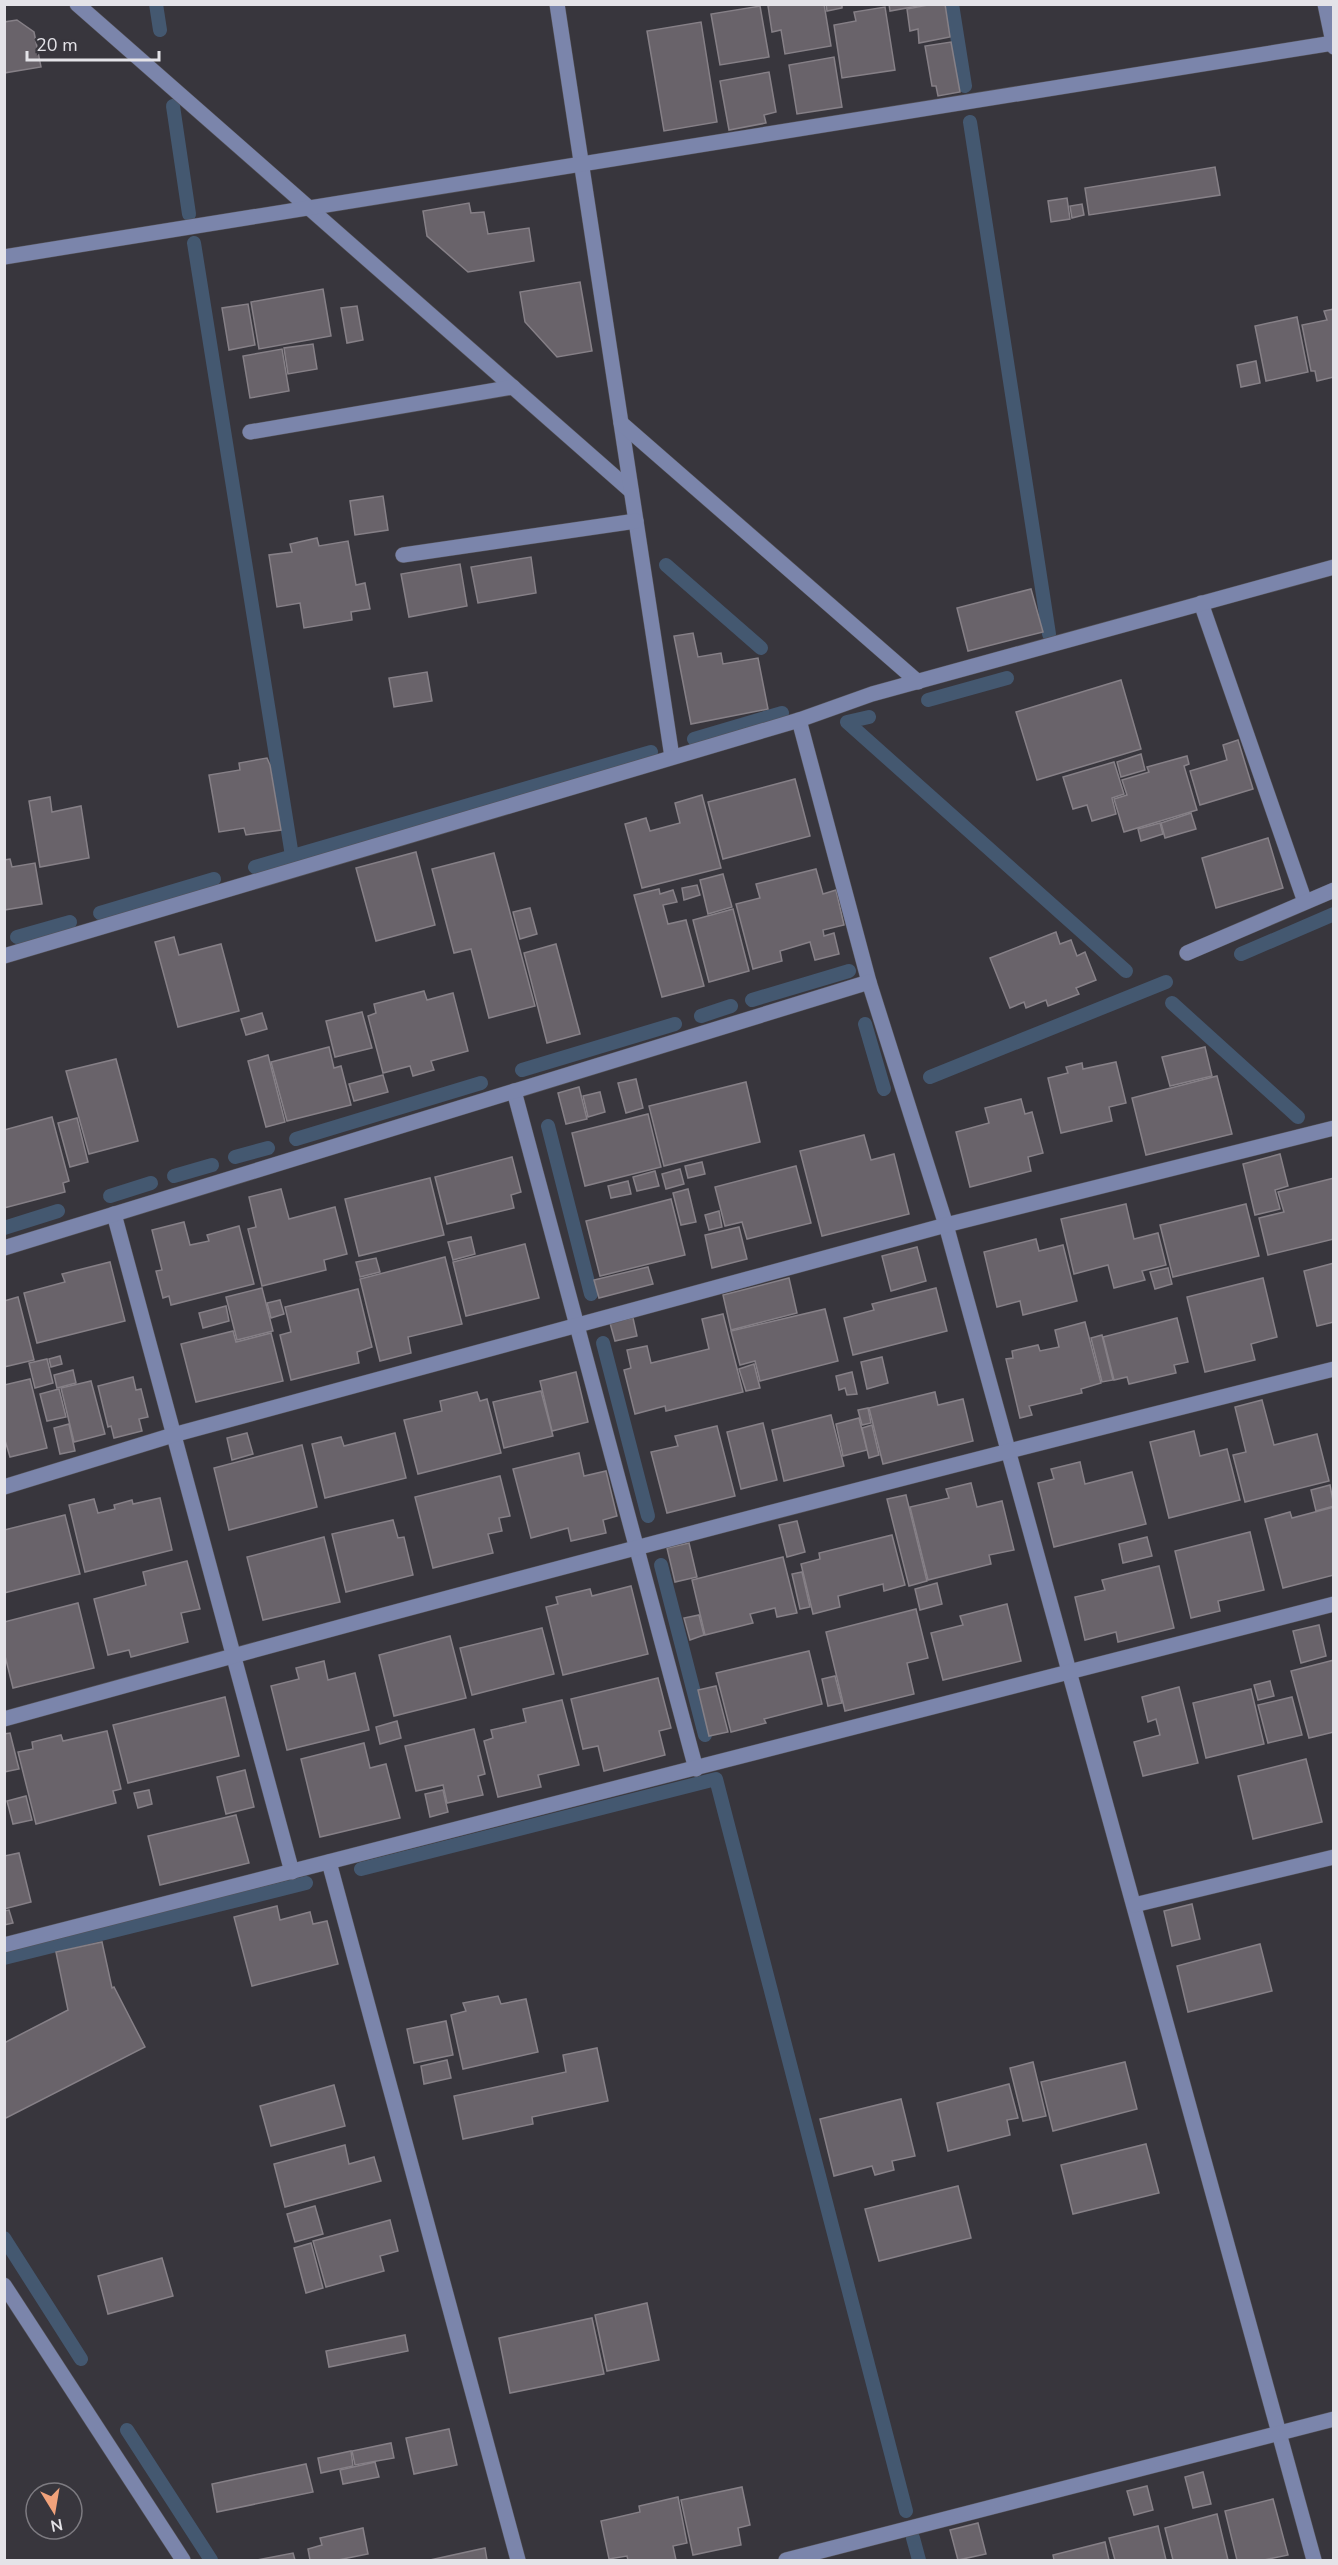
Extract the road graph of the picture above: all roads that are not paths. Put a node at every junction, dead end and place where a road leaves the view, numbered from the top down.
1 (77, 4) edge
2 (557, 4) edge
3 (1325, 4) edge
4 (1333, 45) edge
5 (583, 164) junction
6 (309, 208) junction
7 (4, 257) edge
8 (513, 387) junction
9 (621, 423) junction
10 (250, 432) dead end
11 (631, 491) junction
12 (636, 520) junction
13 (403, 555) dead end
14 (1334, 567) edge
15 (1201, 603) junction
16 (918, 682) junction
17 (799, 720) junction
18 (672, 757) junction
19 (1334, 890) edge
20 (1305, 902) junction
21 (1187, 953) dead end
22 (4, 956) edge
23 (869, 982) junction
24 (514, 1091) junction
25 (1334, 1128) edge
26 (114, 1214) junction
27 (946, 1225) junction
28 (4, 1248) edge
29 (576, 1325) junction
30 (1334, 1369) edge
31 (173, 1435) junction
32 (1008, 1450) junction
33 (4, 1487) edge
34 (637, 1548) junction
35 (1334, 1604) edge
36 (233, 1655) junction
37 (1070, 1670) junction
38 (4, 1719) edge
39 (696, 1769) junction
40 (1334, 1857) edge
41 (329, 1862) junction
42 (292, 1872) junction
43 (1134, 1905) junction
44 (4, 1945) edge
45 (4, 2285) edge
46 (1334, 2419) edge
47 (1278, 2433) junction
48 (183, 2560) edge
49 (518, 2560) edge
50 (786, 2560) edge
51 (1314, 2560) edge

1 - 6 street
2 - 5 street
3 - 4 street
4 - 5 street
5 - 6 street
5 - 9 street
6 - 7 street
6 - 8 street
8 - 10 street
8 - 11 street
9 - 11 street
9 - 16 street
11 - 12 street
12 - 13 street
12 - 18 street
14 - 15 street
15 - 16 street
15 - 20 street
16 - 17 street
17 - 18 street
17 - 23 street
18 - 22 street
19 - 20 street
20 - 21 street
23 - 24 street
23 - 27 street
24 - 26 street
24 - 29 street
25 - 27 street
26 - 28 street
26 - 31 street
27 - 29 street
27 - 32 street
29 - 31 street
29 - 34 street
30 - 32 street
31 - 33 street
31 - 36 street
32 - 34 street
32 - 37 street
34 - 36 street
34 - 39 street
35 - 37 street
36 - 38 street
36 - 42 street
37 - 39 street
37 - 43 street
39 - 41 street
40 - 43 street
41 - 42 street
41 - 49 street
42 - 44 street
43 - 47 street
45 - 48 street
46 - 47 street
47 - 50 street
47 - 51 street

